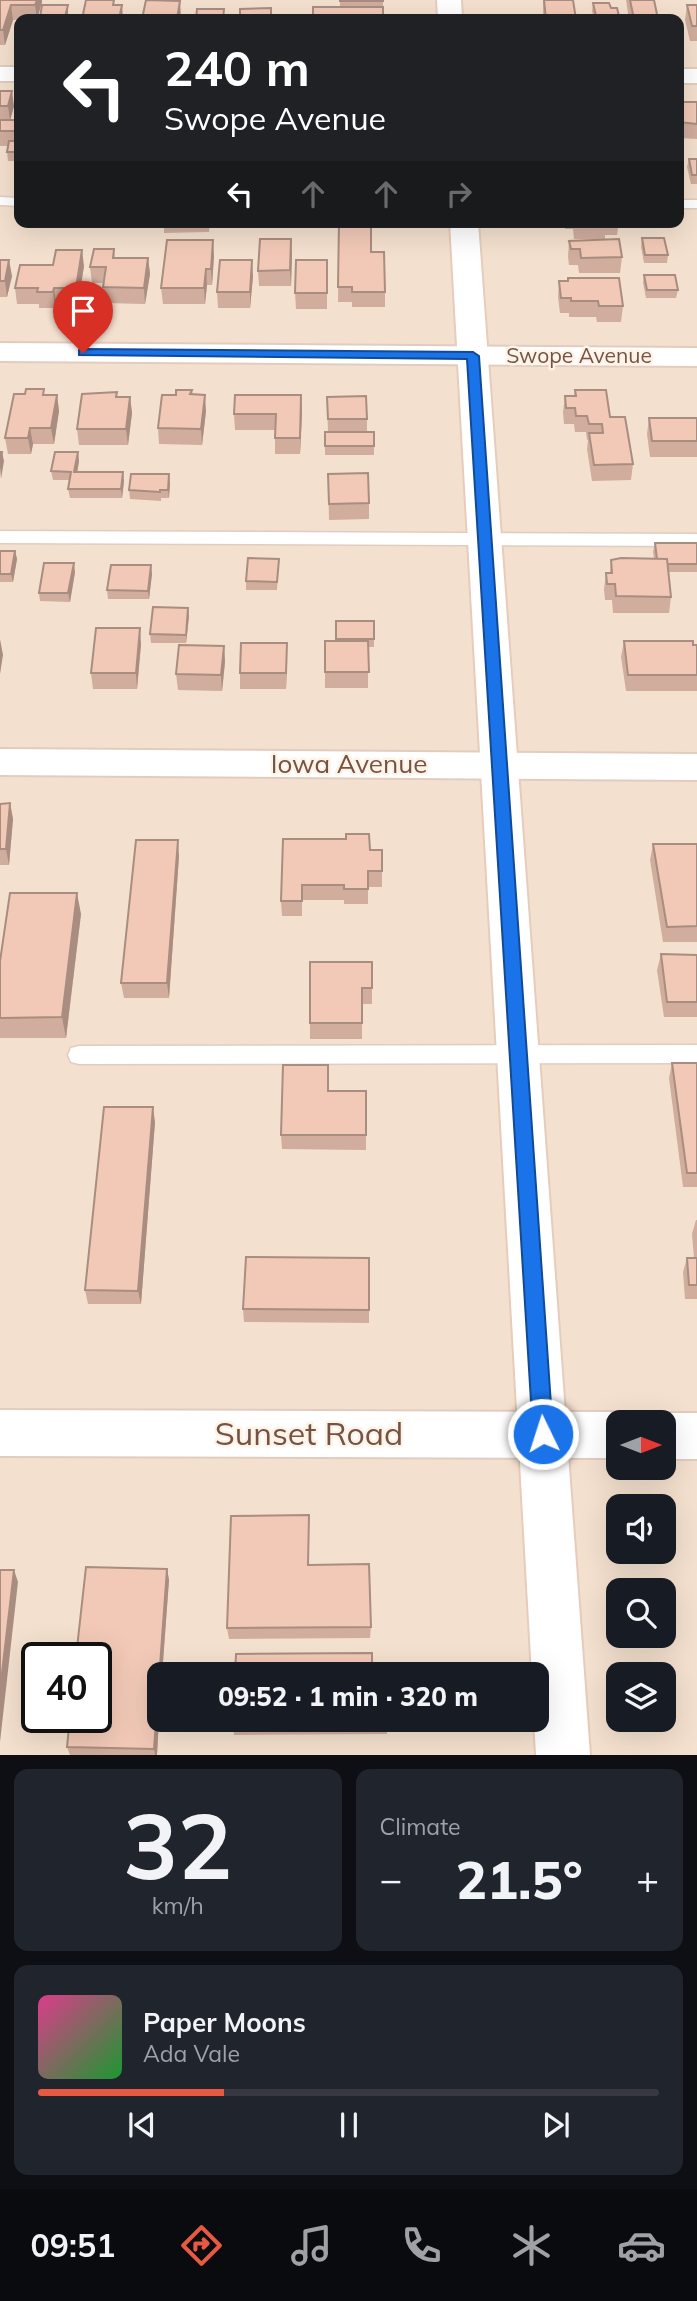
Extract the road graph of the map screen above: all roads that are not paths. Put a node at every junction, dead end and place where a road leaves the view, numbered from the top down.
1 (464, 228) edge
2 (0, 352) edge
3 (473, 356) junction
4 (697, 357) edge
5 (0, 537) edge
6 (484, 539) junction
7 (697, 540) edge
8 (0, 762) edge
9 (498, 765) junction
10 (697, 767) edge
11 (518, 1054) junction
12 (697, 1054) edge
13 (79, 1055) dead end
14 (0, 1433) edge
15 (543, 1434) junction
16 (606, 1435) edge
17 (676, 1436) edge
18 (697, 1436) edge
19 (563, 1755) edge

1 - 3 street
2 - 3 street, Swope Avenue
3 - 4 street, Swope Avenue
3 - 6 street
5 - 6 lane
6 - 7 lane
6 - 9 street
8 - 9 street, Iowa Avenue
9 - 10 street, Iowa Avenue
9 - 11 street
11 - 12 lane
11 - 13 lane
11 - 15 street
14 - 15 street, Sunset Road
15 - 16 street, Sunset Road
15 - 19 street
17 - 18 street

